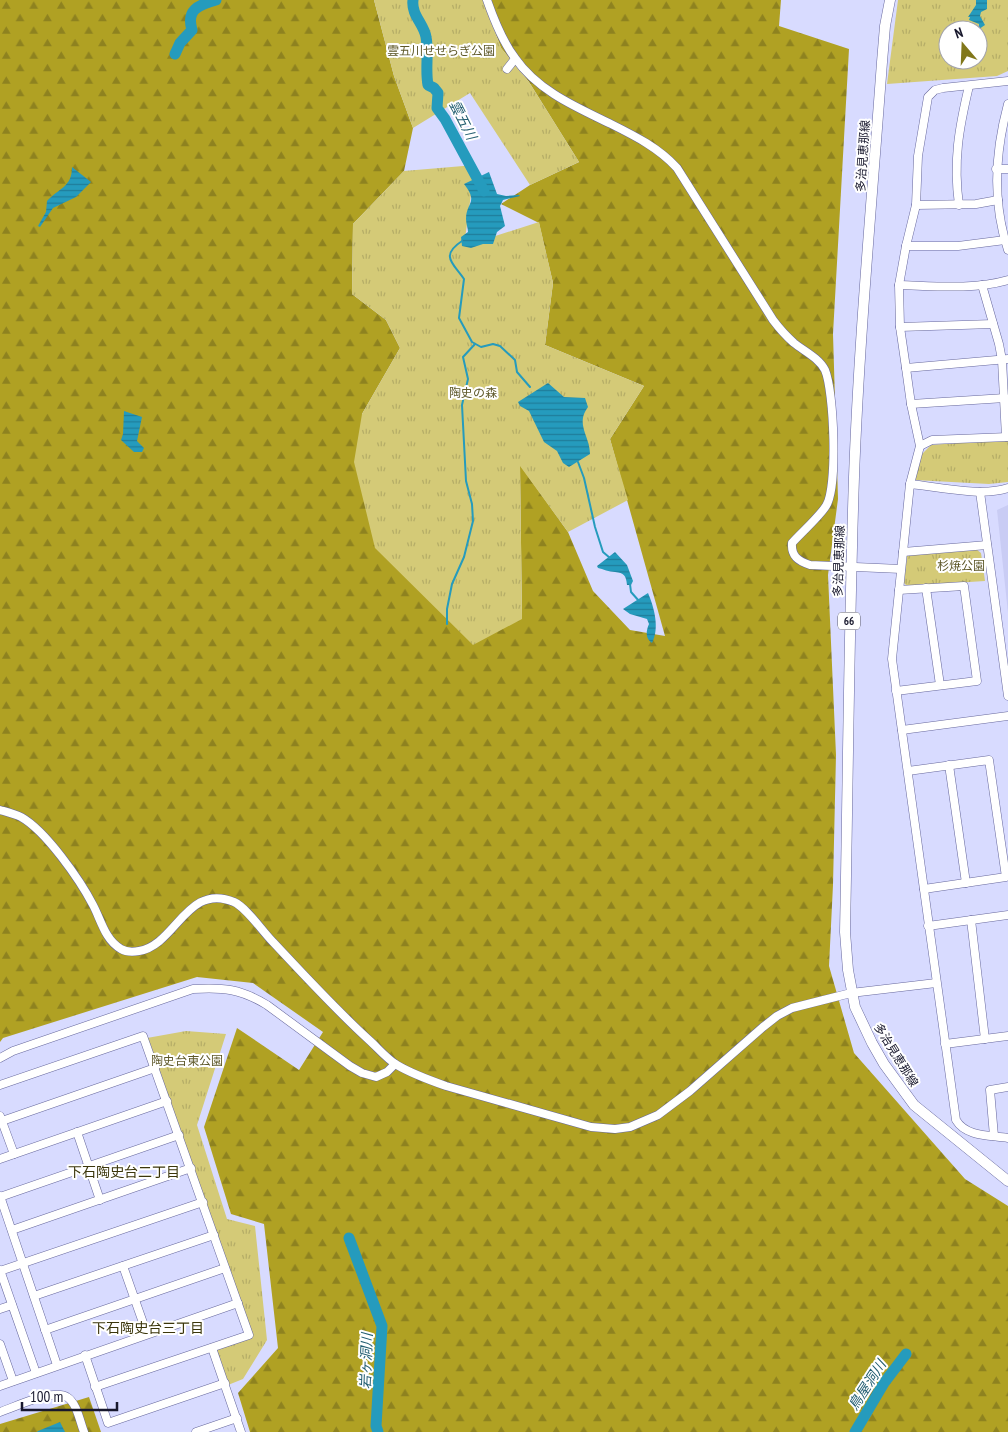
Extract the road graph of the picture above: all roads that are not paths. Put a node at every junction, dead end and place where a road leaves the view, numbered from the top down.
1 (487, 0) edge
2 (890, 0) edge
3 (515, 59) junction
4 (507, 68) dead end
5 (1008, 81) edge
6 (968, 86) junction
7 (1008, 104) edge
8 (996, 169) junction
9 (1008, 169) edge
10 (998, 200) junction
11 (916, 205) junction
12 (959, 205) junction
13 (1005, 240) junction
14 (906, 246) junction
15 (1008, 250) edge
16 (1008, 280) edge
17 (899, 285) junction
18 (982, 285) junction
19 (994, 324) junction
20 (900, 327) junction
21 (1005, 360) edge
22 (906, 368) junction
23 (1005, 398) junction
24 (911, 404) junction
25 (1007, 437) edge
26 (920, 446) junction
27 (910, 484) junction
28 (1008, 488) edge
29 (980, 492) junction
30 (987, 545) junction
31 (903, 552) junction
32 (852, 568) junction
33 (901, 569) junction
34 (926, 588) junction
35 (899, 590) junction
36 (940, 686) junction
37 (896, 691) junction
38 (1008, 696) edge
39 (1008, 716) edge
40 (902, 730) junction
41 (949, 766) junction
42 (908, 771) junction
43 (0, 810) edge
44 (966, 883) junction
45 (924, 889) junction
46 (1008, 915) edge
47 (971, 920) junction
48 (928, 926) junction
49 (936, 983) junction
50 (851, 993) junction
51 (1008, 1038) edge
52 (985, 1039) junction
53 (945, 1044) junction
54 (0, 1058) edge
55 (395, 1064) junction
56 (155, 1068) junction
57 (0, 1085) edge
58 (1008, 1087) edge
59 (167, 1101) junction
60 (1, 1119) edge
61 (77, 1132) junction
62 (179, 1135) junction
63 (994, 1136) junction
64 (1008, 1138) edge
65 (14, 1154) junction
66 (0, 1159) edge
67 (88, 1166) junction
68 (191, 1168) junction
69 (1008, 1181) edge
70 (0, 1197) edge
71 (100, 1200) junction
72 (203, 1202) junction
73 (12, 1230) junction
74 (214, 1234) junction
75 (23, 1263) junction
76 (123, 1266) junction
77 (226, 1268) junction
78 (0, 1271) edge
79 (34, 1296) junction
80 (135, 1299) junction
81 (238, 1303) junction
82 (12, 1305) junction
83 (0, 1309) edge
84 (45, 1330) junction
85 (147, 1334) junction
86 (0, 1346) edge
87 (212, 1348) junction
88 (86, 1355) junction
89 (57, 1366) junction
90 (36, 1373) junction
91 (13, 1381) junction
92 (225, 1383) junction
93 (0, 1386) edge
94 (96, 1387) junction
95 (0, 1412) edge
96 (237, 1418) junction
97 (108, 1423) junction
98 (84, 1432) edge
99 (112, 1432) edge
100 (196, 1432) edge
101 (241, 1432) edge

1 - 3 street
2 - 32 main road, 多治見恵那線 / 66
3 - 4 street
3 - 32 street
5 - 6 street
6 - 11 street
6 - 12 street
7 - 8 street
8 - 9 street
8 - 10 street
10 - 12 street
10 - 13 street
11 - 12 street
11 - 14 street
13 - 14 street
13 - 15 street
14 - 17 street
16 - 18 street
17 - 18 street
17 - 20 street
18 - 19 street
19 - 20 street
19 - 21 street
20 - 22 street
21 - 22 street
21 - 23 street
22 - 24 street
23 - 24 street
23 - 25 street
24 - 26 street
25 - 26 street
26 - 27 street
27 - 29 street
27 - 31 street
28 - 29 street
29 - 30 street
30 - 31 street
30 - 38 street
31 - 33 street
32 - 33 street
32 - 50 main road, 多治見恵那線 / 66
33 - 35 street
34 - 35 street
34 - 36 street
34 - 36 street
35 - 37 street
36 - 37 street
37 - 40 street
39 - 40 street
40 - 42 street
41 - 42 street
41 - 44 street
41 - 44 street
42 - 45 street
43 - 55 street
44 - 45 street
45 - 48 street
46 - 47 street
47 - 48 street
47 - 52 street
48 - 49 street
49 - 50 street
49 - 53 street
50 - 55 street
50 - 69 main road, 多治見恵那線 / 66
51 - 52 street
52 - 53 street
53 - 63 street
54 - 55 street
56 - 57 street
56 - 59 street
56 - 60 street
58 - 63 street
59 - 61 street
59 - 62 street
60 - 65 street
61 - 65 street
61 - 67 street
62 - 67 street
62 - 68 street
63 - 64 street
65 - 66 street
67 - 70 street
67 - 71 street
68 - 71 street
68 - 72 street
70 - 73 street
71 - 73 street
72 - 74 street
72 - 75 street
73 - 75 street
74 - 76 street
74 - 77 street
75 - 78 street
75 - 79 street
76 - 79 street
76 - 80 street
77 - 80 street
77 - 81 street
78 - 82 street
79 - 84 street
80 - 84 street
80 - 85 street
81 - 85 street
81 - 87 street
82 - 83 street
82 - 90 street
84 - 89 street
85 - 88 street
86 - 91 street
87 - 92 street
87 - 94 street
88 - 89 street
88 - 94 street
89 - 90 street
90 - 91 street
91 - 93 street
92 - 96 street
92 - 97 street
94 - 97 street
95 - 98 street
96 - 100 street
96 - 101 street
97 - 99 street

